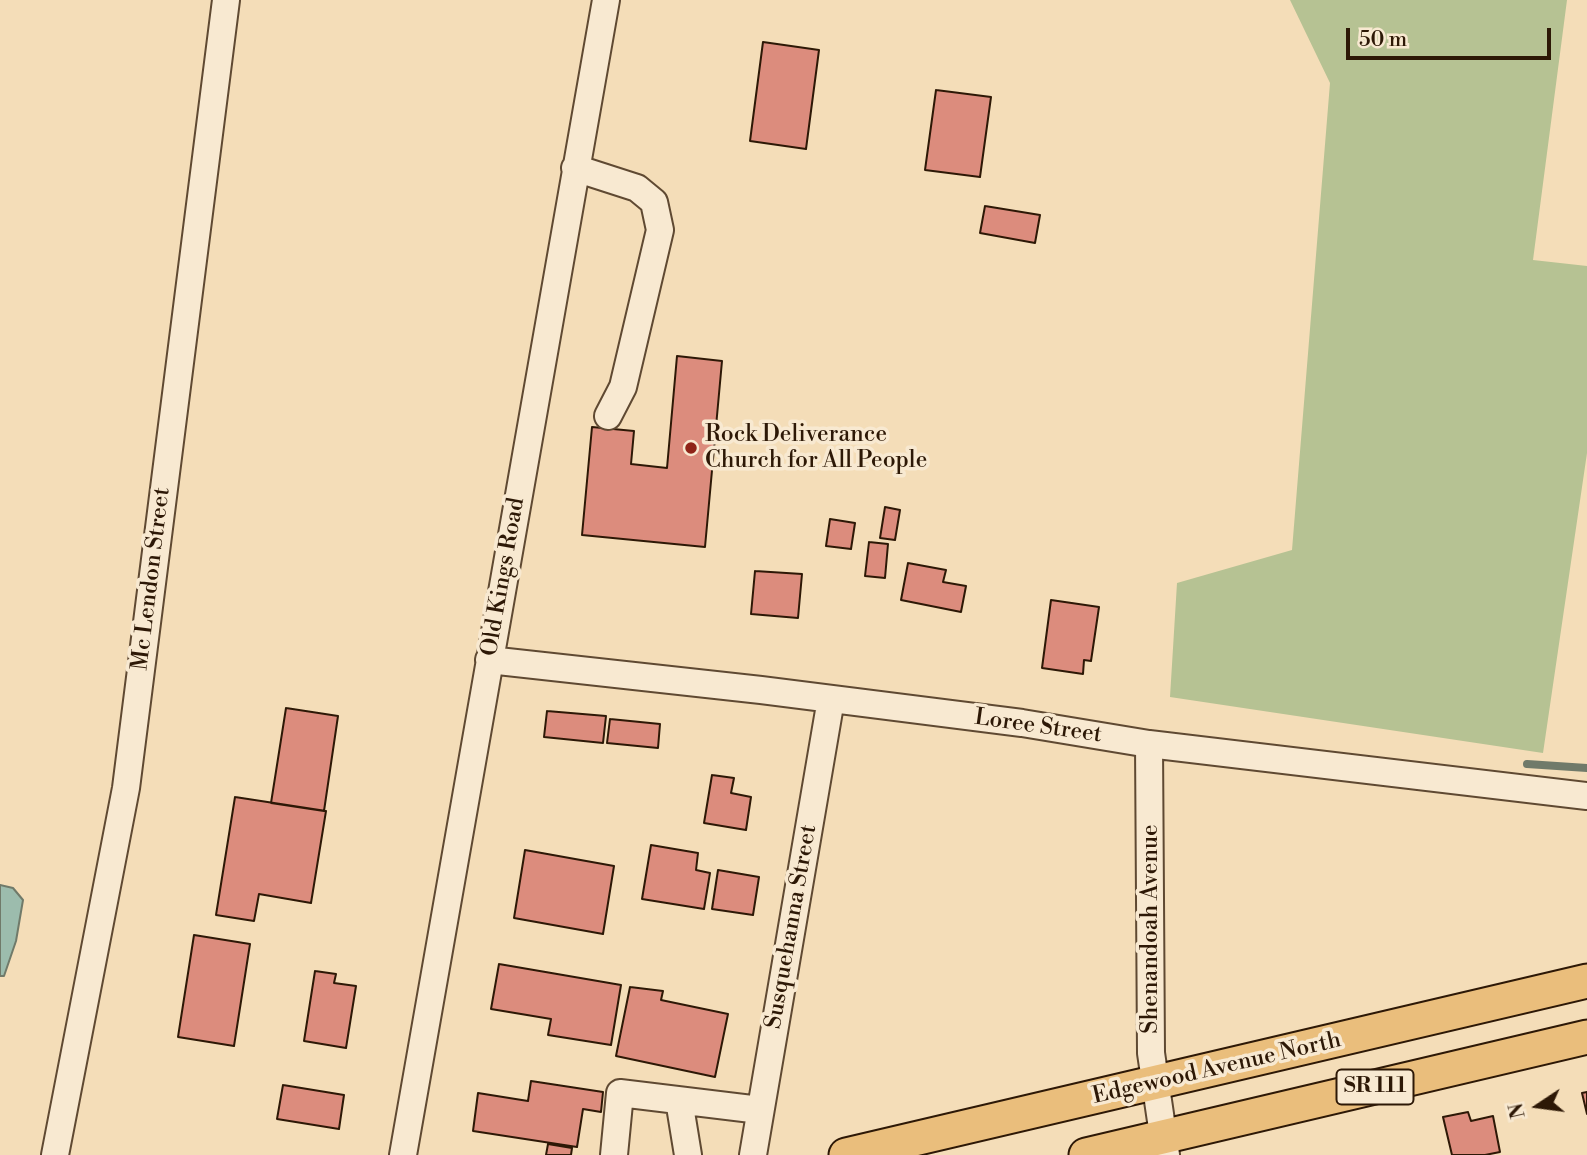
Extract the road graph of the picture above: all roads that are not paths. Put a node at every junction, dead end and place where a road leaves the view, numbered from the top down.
1 (226, 0) edge
2 (606, 0) edge
3 (575, 168) junction
4 (608, 416) dead end
5 (489, 660) junction
6 (831, 699) junction
7 (1149, 744) junction
8 (1587, 796) edge
9 (1587, 981) edge
10 (1587, 1037) edge
11 (1156, 1083) junction
12 (679, 1100) junction
13 (760, 1110) junction
14 (1164, 1146) edge
15 (55, 1155) edge
16 (403, 1155) edge
17 (614, 1155) edge
18 (688, 1155) edge
19 (753, 1155) edge
20 (846, 1155) edge
21 (1086, 1155) edge

1 - 15 street, Mc Lendon Street
2 - 3 street, Old Kings Road
3 - 4 street
3 - 5 street, Old Kings Road
5 - 6 street, Loree Street
5 - 16 street, Old Kings Road
6 - 7 street, Loree Street
6 - 13 street, Susquehanna Street
7 - 8 street, Loree Street
7 - 11 street, Shenandoah Avenue
9 - 11 main road, Edgewood Avenue North / SR 111
10 - 14 main road, SR 111
11 - 14 street, Shenandoah Avenue
11 - 20 main road, Edgewood Avenue North / SR 111
12 - 13 street
12 - 17 street
12 - 18 street
13 - 19 street, Susquehanna Street
14 - 21 main road, SR 111

